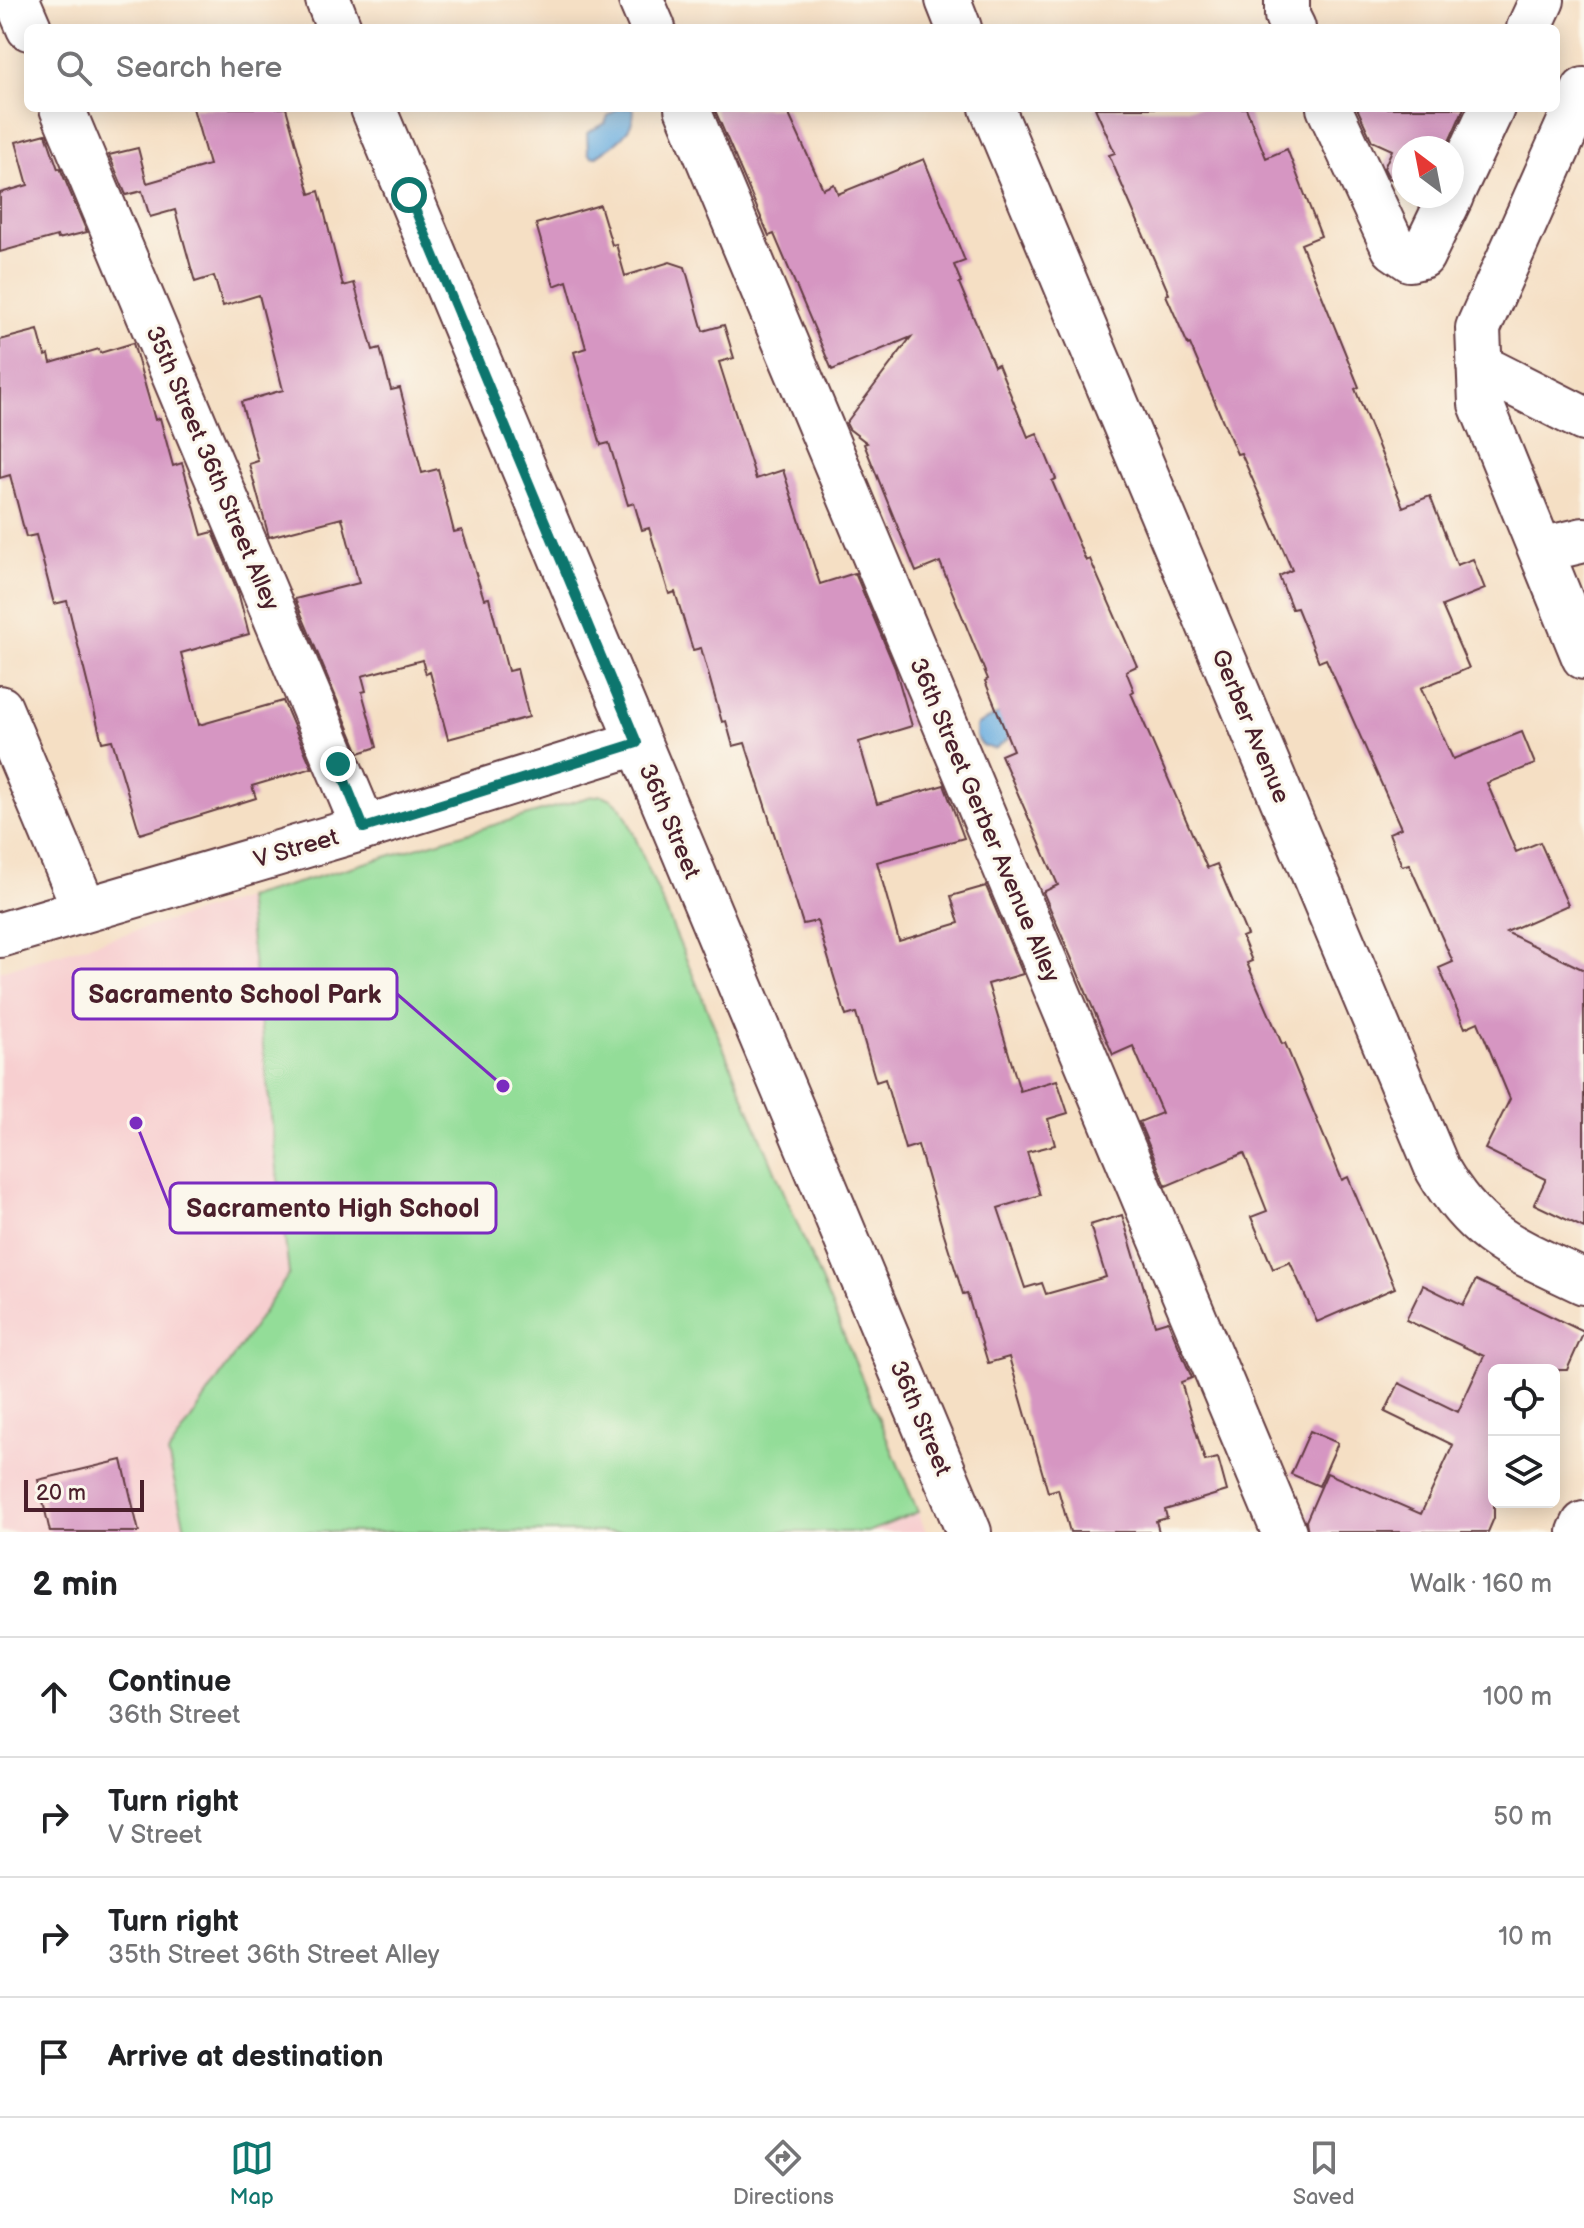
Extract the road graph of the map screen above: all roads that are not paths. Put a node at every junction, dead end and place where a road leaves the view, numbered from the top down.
1 (17, 0) edge
2 (328, 0) edge
3 (641, 0) edge
4 (948, 0) edge
5 (1287, 0) edge
6 (1542, 0) edge
7 (27, 24) edge
8 (337, 24) edge
9 (651, 24) edge
10 (957, 24) edge
11 (1291, 24) edge
12 (1531, 24) edge
13 (1584, 90) edge
14 (64, 112) edge
15 (375, 112) edge
16 (689, 112) edge
17 (994, 112) edge
18 (1331, 112) edge
19 (1490, 112) edge
20 (1464, 167) edge
21 (1444, 208) edge
22 (1479, 366) junction
23 (1584, 419) edge
24 (1584, 540) edge
25 (1541, 550) junction
26 (1584, 657) edge
27 (0, 708) edge
28 (637, 743) junction
29 (364, 828) junction
30 (85, 910) junction
31 (0, 935) edge
32 (1584, 1282) edge
33 (1584, 1524) edge
34 (969, 1532) edge
35 (1284, 1532) edge
36 (1580, 1532) edge

1 - 7 street
2 - 8 street
3 - 9 street
4 - 10 street
5 - 11 street
6 - 12 street
13 - 22 street
14 - 29 street, 35th Street 36th Street Alley
15 - 28 street, 36th Street
16 - 35 street, 36th Street Gerber Avenue Alley
17 - 32 street, Gerber Avenue
18 - 21 street
19 - 20 street
22 - 23 street
22 - 25 street
24 - 25 street
25 - 26 street
27 - 30 street
28 - 29 street, V Street
28 - 34 street, 36th Street
29 - 30 street, V Street
30 - 31 street, V Street
33 - 36 street

